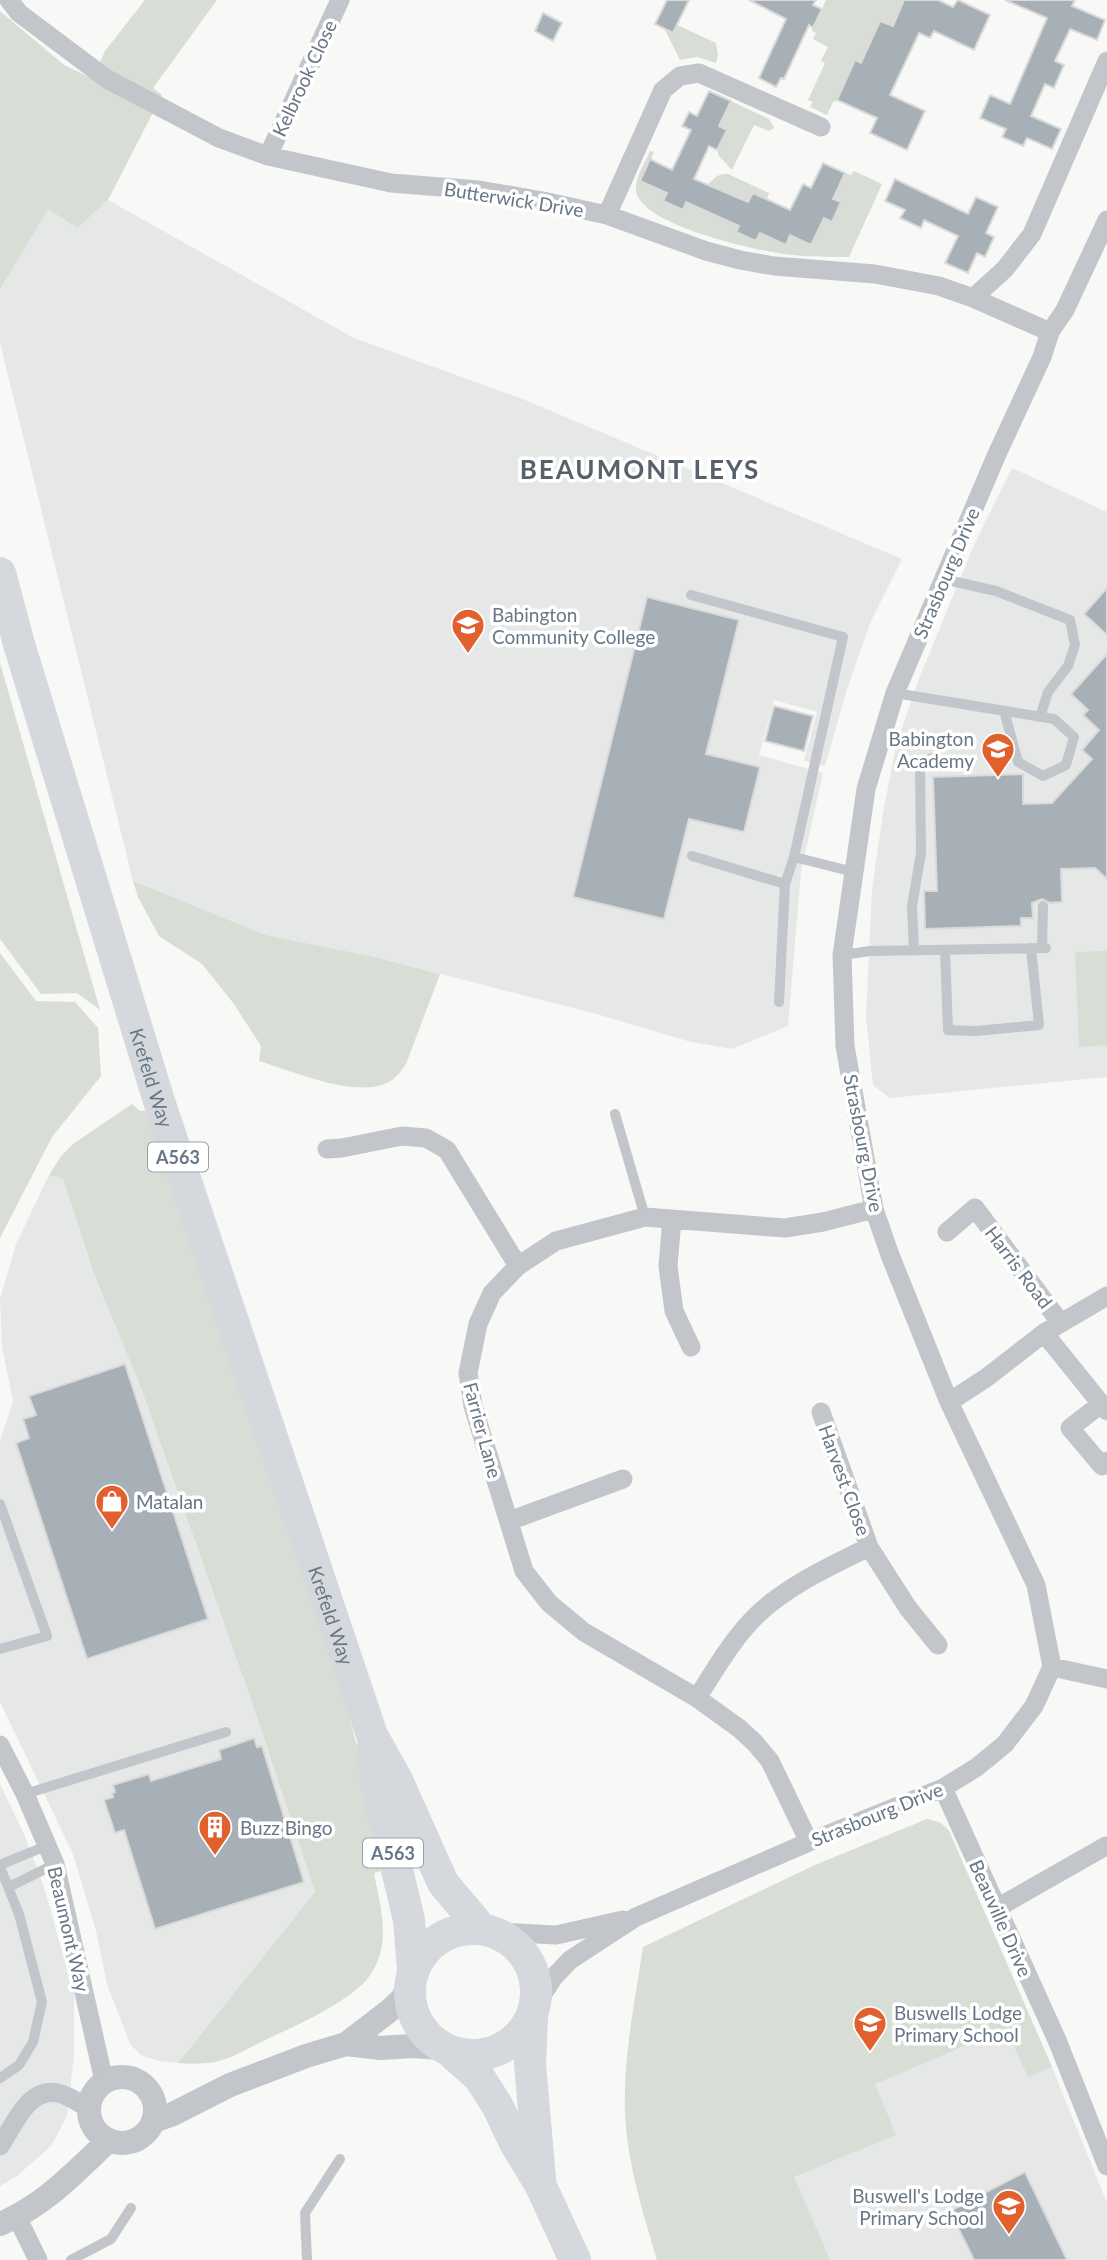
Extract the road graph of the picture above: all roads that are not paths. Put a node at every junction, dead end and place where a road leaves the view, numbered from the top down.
1 (9, 0) edge
2 (340, 0) edge
3 (1107, 61) edge
4 (821, 127) dead end
5 (268, 156) junction
6 (607, 215) junction
7 (1107, 220) edge
8 (973, 298) junction
9 (1050, 332) junction
10 (0, 573) edge
11 (943, 579) junction
12 (691, 596) dead end
13 (895, 693) junction
14 (1004, 711) junction
15 (1040, 717) junction
16 (934, 757) dead end
17 (692, 856) dead end
18 (794, 857) junction
19 (854, 872) junction
20 (785, 884) junction
21 (1043, 906) dead end
22 (1031, 948) junction
23 (914, 950) junction
24 (945, 950) junction
25 (842, 955) junction
26 (779, 1002) dead end
27 (615, 1114) dead end
28 (327, 1149) dead end
29 (874, 1209) junction
30 (645, 1217) junction
31 (672, 1219) junction
32 (947, 1232) dead end
33 (518, 1266) junction
34 (1107, 1296) edge
35 (1052, 1327) junction
36 (691, 1346) dead end
37 (948, 1402) junction
38 (1104, 1408) edge
39 (821, 1412) dead end
40 (1107, 1461) edge
41 (623, 1479) dead end
42 (0, 1504) edge
43 (509, 1521) junction
44 (869, 1547) junction
45 (938, 1645) dead end
46 (0, 1649) edge
47 (1052, 1667) junction
48 (1107, 1679) edge
49 (697, 1698) junction
50 (226, 1732) dead end
51 (372, 1735) junction
52 (0, 1745) edge
53 (943, 1788) junction
54 (25, 1794) junction
55 (1103, 1841) edge
56 (808, 1842) junction
57 (46, 1846) junction
58 (55, 1864) junction
59 (0, 1866) edge
60 (9, 1887) junction
61 (997, 1908) junction
62 (636, 1917) junction
63 (489, 1930) junction
64 (412, 1976) junction
65 (534, 2012) junction
66 (346, 2044) junction
67 (448, 2051) junction
68 (0, 2078) edge
69 (104, 2081) junction
70 (230, 2085) junction
71 (152, 2095) junction
72 (88, 2108) junction
73 (154, 2121) junction
74 (108, 2141) junction
75 (0, 2146) edge
76 (340, 2159) dead end
77 (1107, 2165) edge
78 (540, 2184) junction
79 (131, 2208) dead end
80 (8, 2220) edge
81 (38, 2260) edge
82 (71, 2260) edge
83 (307, 2260) edge
84 (575, 2260) edge

1 - 5 street, Butterwick Drive
2 - 5 street, Kelbrook Close
3 - 8 street
4 - 6 street
5 - 6 street, Butterwick Drive
6 - 8 street, Butterwick Drive
7 - 9 street, Strasbourg Drive
8 - 9 street, Butterwick Drive
9 - 11 street, Strasbourg Drive
10 - 51 highway, Krefeld Way / A563
11 - 13 street, Strasbourg Drive
11 - 15 lane
12 - 18 lane
13 - 14 lane
13 - 19 street, Strasbourg Drive
14 - 15 lane
14 - 15 lane
16 - 23 lane
17 - 20 lane
18 - 19 lane
18 - 20 lane
19 - 25 street, Strasbourg Drive
20 - 26 lane
21 - 22 lane
22 - 24 lane
22 - 24 lane
23 - 24 lane
23 - 25 lane
25 - 29 street, Strasbourg Drive
27 - 30 lane
28 - 33 street
29 - 31 street, Farrier Lane
29 - 37 street, Strasbourg Drive
30 - 31 street, Farrier Lane
30 - 33 street, Farrier Lane
31 - 36 street
32 - 35 street, Harris Road
33 - 43 street, Farrier Lane
34 - 35 street, Harris Road
35 - 37 street, Harris Road
35 - 38 street, Harris Road
37 - 47 street, Strasbourg Drive
38 - 40 street, Harris Road
39 - 44 street, Harvest Close
41 - 43 street
42 - 46 lane
43 - 49 street, Farrier Lane
44 - 45 street, Harvest Close
44 - 49 street, Harvest Close
47 - 48 street
47 - 53 street, Strasbourg Drive
49 - 56 street, Farrier Lane
50 - 54 lane
51 - 63 highway, Krefeld Way / A563
51 - 64 highway, Krefeld Way / A563
52 - 54 street, Beaumont Way
53 - 56 street, Strasbourg Drive
53 - 61 street, Beauville Drive
54 - 57 street, Beaumont Way
55 - 61 street
56 - 62 street, Strasbourg Drive
57 - 58 street, Beaumont Way
57 - 59 lane
58 - 60 lane
58 - 69 street, Beaumont Way
59 - 60 lane
60 - 68 lane
61 - 77 street, Beauville Drive
62 - 63 street, Strasbourg Drive
62 - 65 street, Strasbourg Drive
63 - 64 highway
63 - 65 highway
64 - 66 street
64 - 67 highway
65 - 67 highway
65 - 78 highway
66 - 67 street
66 - 70 street
67 - 78 highway
69 - 71 street
69 - 72 street
70 - 71 street
70 - 73 street
71 - 73 street
72 - 74 street
72 - 75 street
73 - 74 street
74 - 80 street
76 - 83 lane
78 - 84 highway
79 - 82 lane
80 - 81 street

